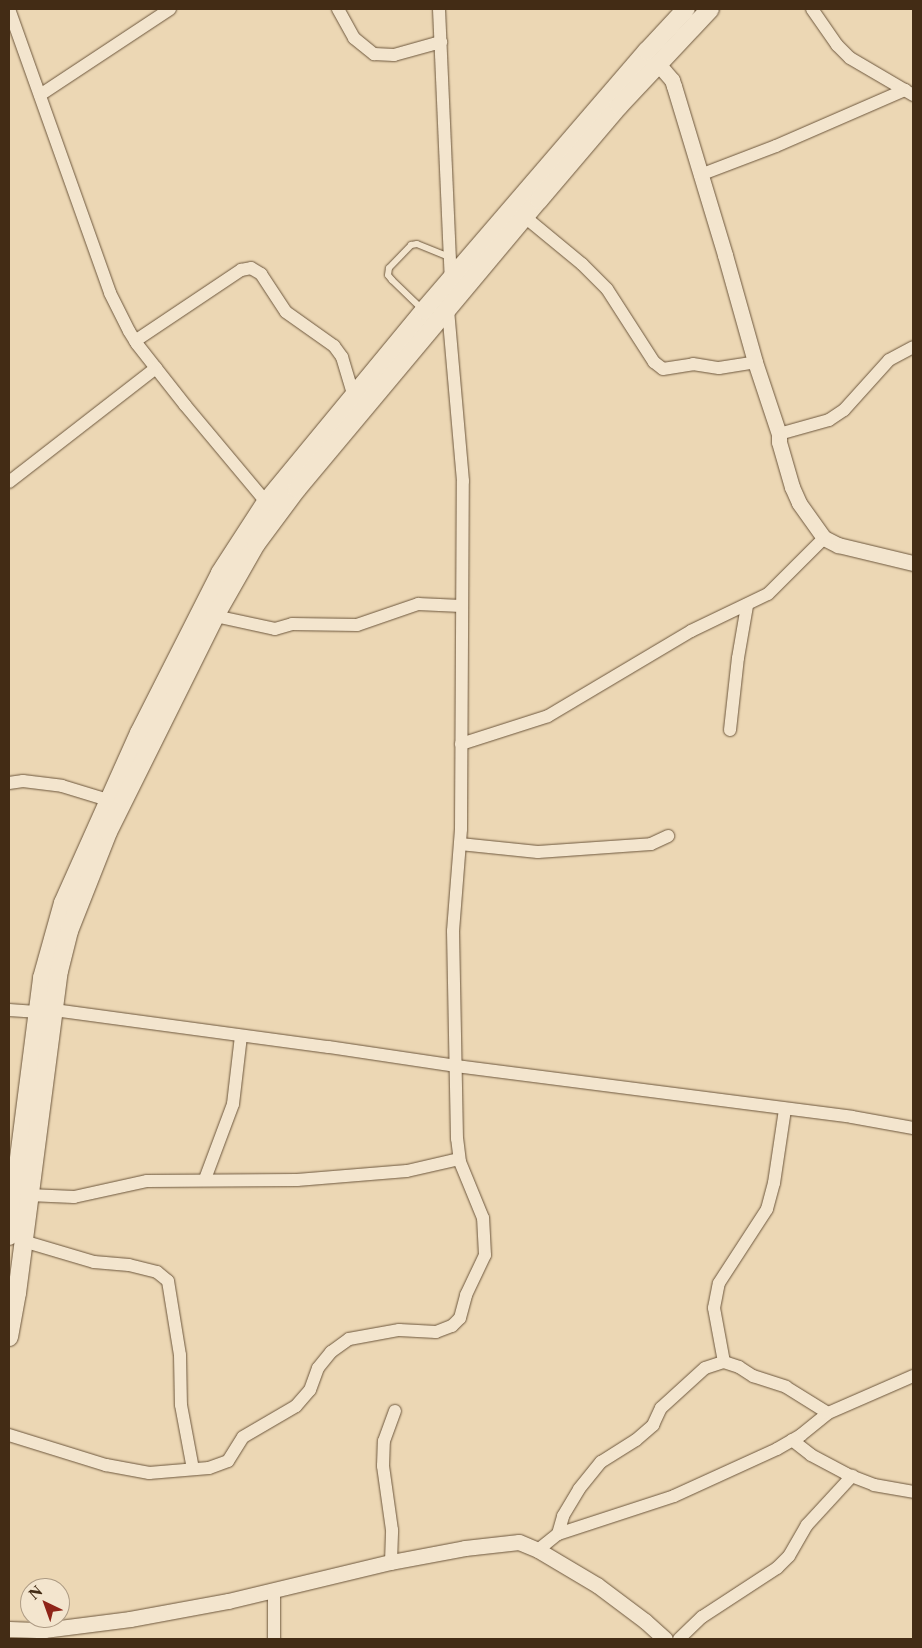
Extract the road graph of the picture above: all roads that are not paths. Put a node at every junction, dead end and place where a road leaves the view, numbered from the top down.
1 (9, 9) edge
2 (170, 9) edge
3 (338, 9) edge
4 (439, 9) edge
5 (686, 9) edge
6 (710, 9) edge
7 (812, 9) edge
8 (441, 42) junction
9 (660, 65) junction
10 (909, 93) edge
11 (40, 95) junction
12 (700, 175) junction
13 (525, 217) junction
14 (449, 257) junction
15 (451, 279) junction
16 (424, 310) junction
17 (448, 311) junction
18 (135, 341) junction
19 (913, 347) edge
20 (755, 362) junction
21 (156, 368) junction
22 (354, 397) junction
23 (779, 434) junction
24 (9, 482) edge
25 (266, 502) junction
26 (824, 538) junction
27 (913, 563) edge
28 (461, 606) junction
29 (747, 606) junction
30 (215, 616) junction
31 (730, 730) dead end
32 (461, 744) junction
33 (9, 783) edge
34 (108, 800) junction
35 (668, 836) dead end
36 (460, 844) junction
37 (9, 1010) edge
38 (45, 1011) junction
39 (240, 1036) junction
40 (456, 1066) junction
41 (785, 1108) junction
42 (913, 1128) edge
43 (459, 1159) junction
44 (205, 1179) junction
45 (29, 1195) junction
46 (16, 1238) edge
47 (9, 1337) edge
48 (724, 1362) junction
49 (913, 1376) edge
50 (395, 1411) dead end
51 (828, 1413) junction
52 (9, 1435) edge
53 (792, 1440) junction
54 (193, 1469) junction
55 (852, 1476) junction
56 (913, 1492) edge
57 (558, 1534) junction
58 (538, 1550) junction
59 (391, 1562) junction
60 (274, 1590) junction
61 (9, 1629) edge
62 (274, 1639) edge
63 (666, 1639) edge
64 (678, 1639) edge

1 - 11 street
2 - 11 street
3 - 8 street
4 - 8 street
5 - 15 main road
6 - 9 main road
7 - 10 street
8 - 14 street
9 - 12 street
9 - 13 main road
10 - 12 street
11 - 18 street
12 - 20 street
13 - 17 main road
13 - 20 street
14 - 15 street
14 - 16 lane
15 - 16 main road
16 - 22 main road
17 - 28 street
17 - 30 main road
18 - 21 street
18 - 22 street
19 - 23 street
20 - 23 street
21 - 24 street
21 - 25 street
22 - 25 main road
23 - 26 street
25 - 34 main road
26 - 27 street
26 - 29 street
28 - 30 street
28 - 32 street
29 - 31 street
29 - 32 street
30 - 38 main road
32 - 36 street
33 - 34 street
34 - 38 main road
35 - 36 street
36 - 40 street
37 - 38 street
38 - 39 street
38 - 45 main road
38 - 46 main road
39 - 40 street
39 - 44 street
40 - 41 street
40 - 43 street
41 - 42 street
41 - 48 street
43 - 44 street
43 - 54 street
44 - 45 street
45 - 46 main road
46 - 47 main road
46 - 54 street
48 - 51 street
48 - 57 street
49 - 51 street
50 - 59 street
51 - 53 street
52 - 54 street
53 - 55 street
53 - 57 street
55 - 56 street
55 - 64 street
57 - 58 street
58 - 59 street
58 - 63 street
59 - 60 street
60 - 61 street
60 - 62 street

